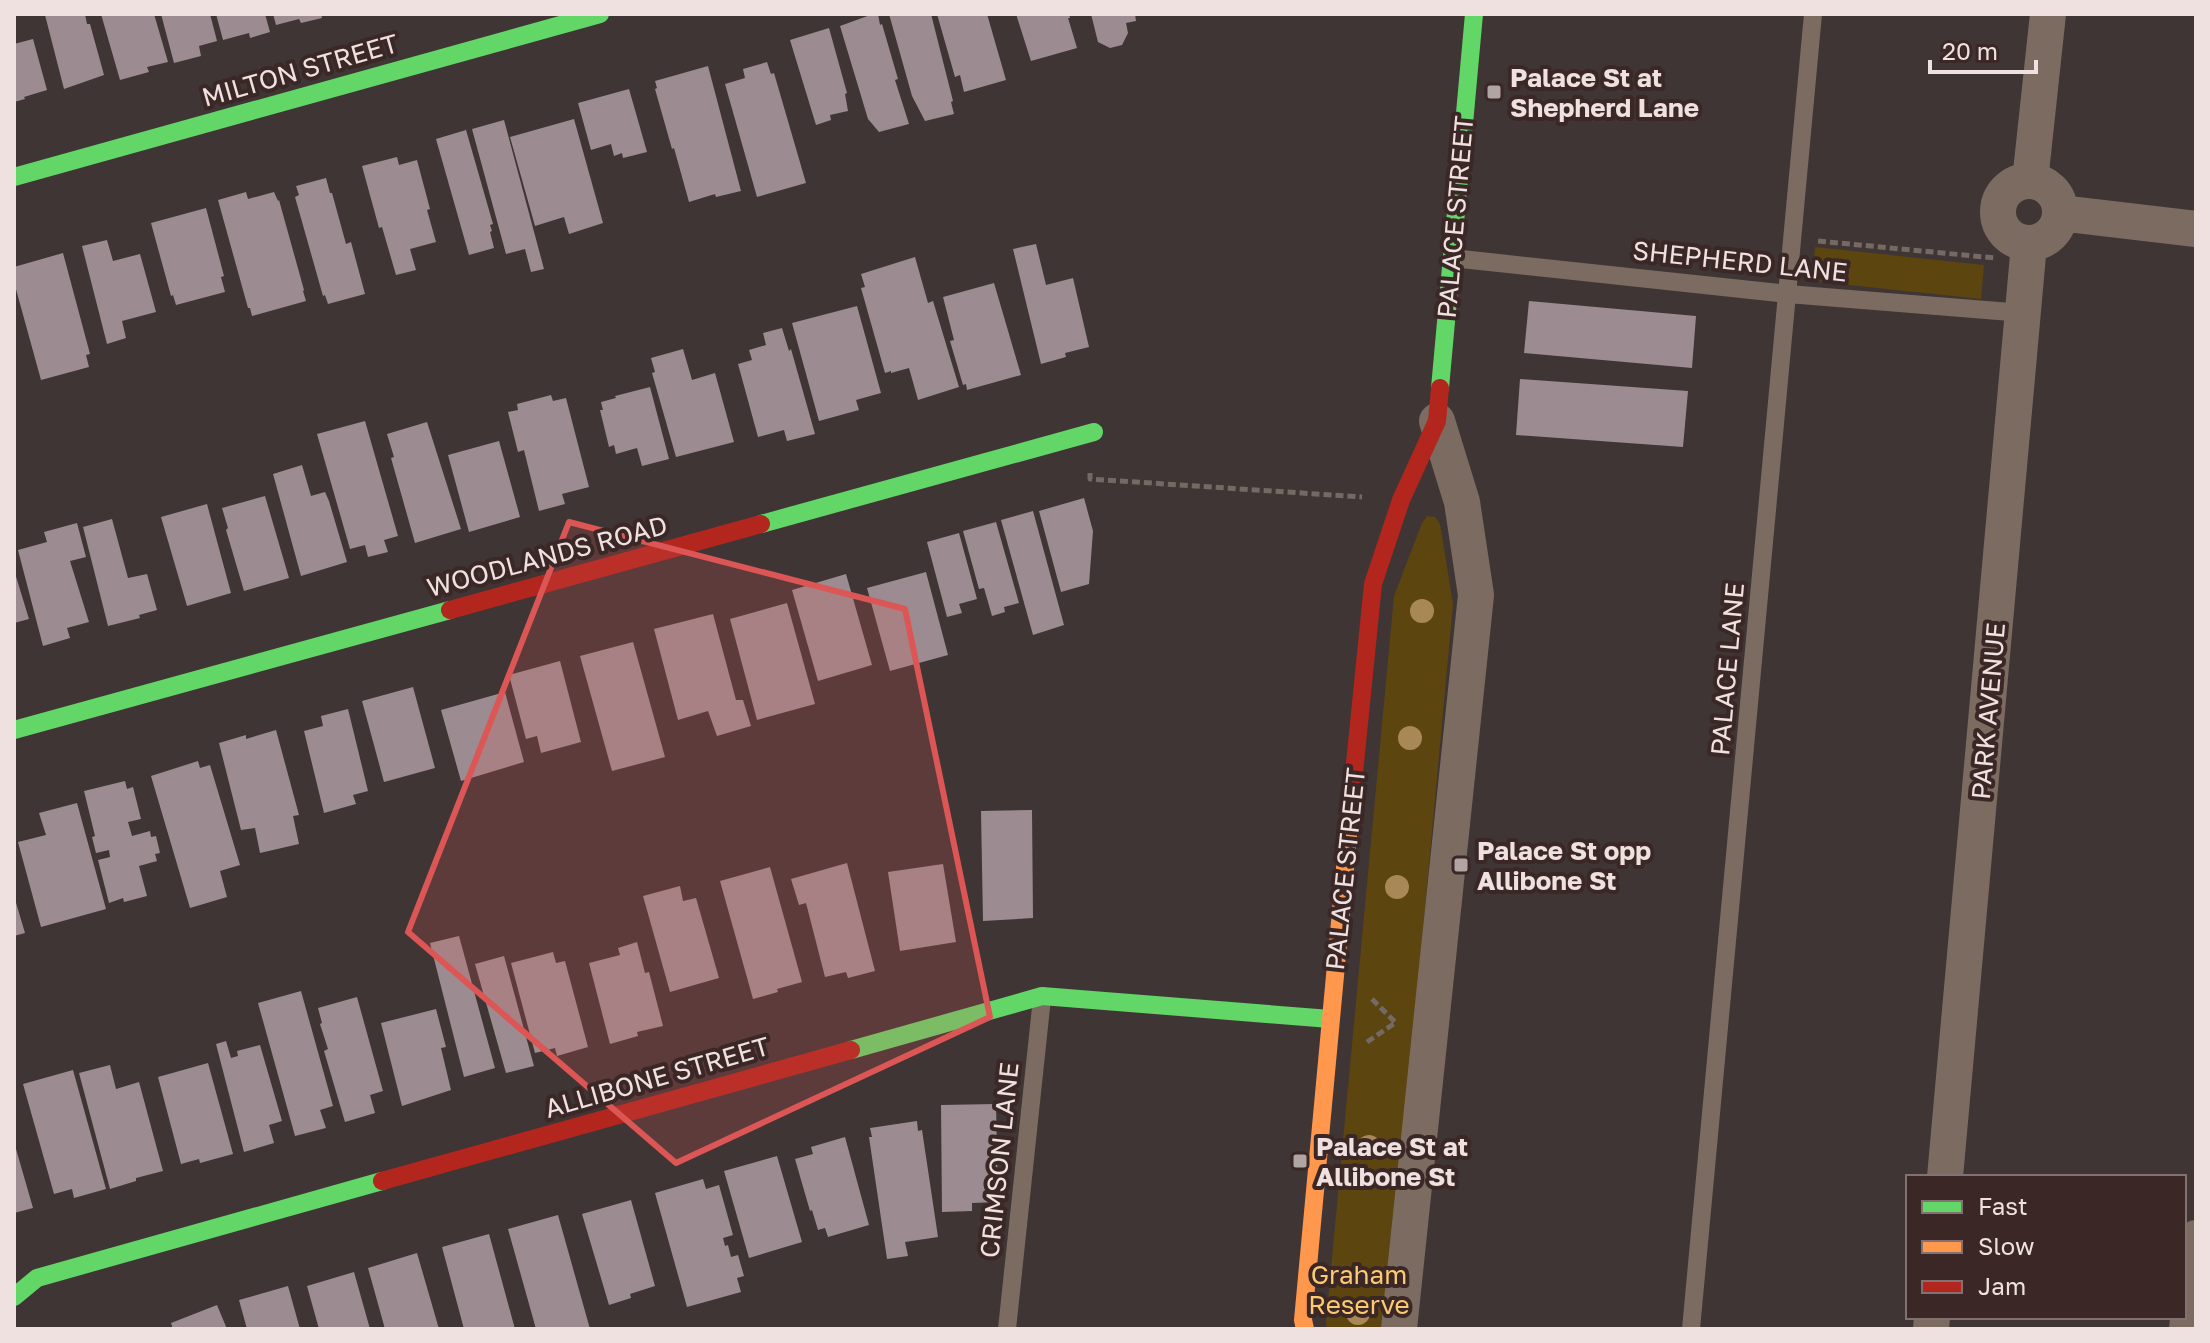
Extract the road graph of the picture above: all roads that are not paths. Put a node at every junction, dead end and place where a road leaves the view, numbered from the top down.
1 (600, 14) edge
2 (1474, 14) edge
3 (1813, 14) edge
4 (2048, 14) edge
5 (14, 177) edge
6 (2030, 181) junction
7 (2060, 213) junction
8 (2196, 229) edge
9 (2029, 253) junction
10 (1452, 258) junction
11 (1788, 294) junction
12 (2023, 313) junction
13 (1437, 421) junction
14 (1094, 432) dead end
15 (14, 730) edge
16 (1042, 996) junction
17 (1330, 1019) junction
18 (1945, 1175) edge
19 (2196, 1238) edge
20 (14, 1297) edge
21 (1007, 1329) edge
22 (1305, 1329) edge
23 (1399, 1329) edge
24 (1691, 1329) edge
25 (2187, 1329) edge

1 - 5 street, MILTON STREET
2 - 10 street, PALACE STREET
3 - 11 lane, PALACE LANE
4 - 6 street
6 - 7 street
6 - 9 street
7 - 8 street
7 - 9 street
9 - 12 street, PARK AVENUE
10 - 11 lane, SHEPHERD LANE
10 - 13 street, PALACE STREET
11 - 12 lane, SHEPHERD LANE
11 - 24 lane, PALACE LANE
12 - 18 street, PARK AVENUE
13 - 17 street, PALACE STREET
13 - 23 street, PALACE STREET
14 - 15 street, WOODLANDS ROAD
16 - 17 street, ALLIBONE STREET
16 - 20 street, ALLIBONE STREET
16 - 21 lane, CRIMSON LANE
17 - 22 street, PALACE STREET
19 - 25 street

